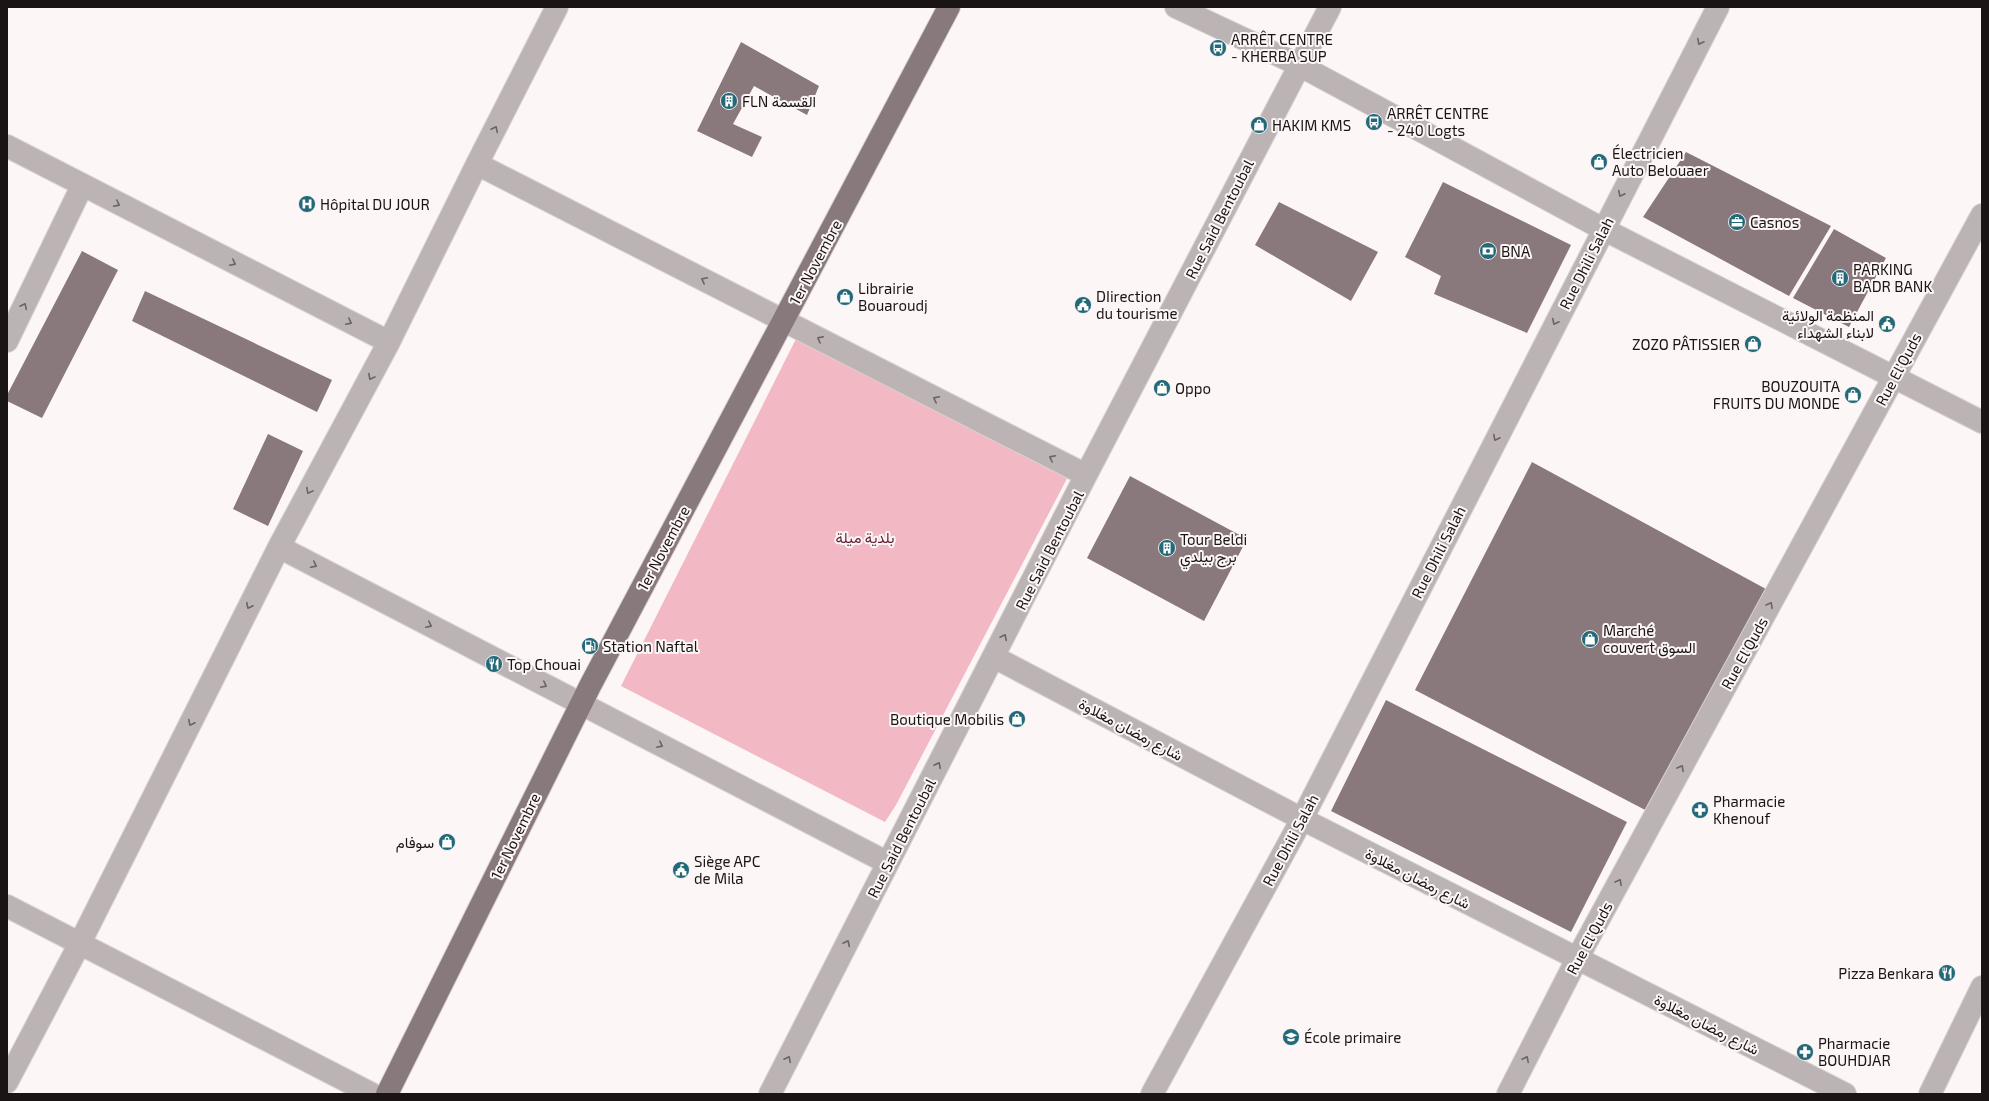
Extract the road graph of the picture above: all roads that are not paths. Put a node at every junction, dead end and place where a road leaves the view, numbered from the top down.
1 (557, 7) edge
2 (950, 7) edge
3 (1176, 7) edge
4 (1330, 7) edge
5 (1718, 7) edge
6 (1299, 65) junction
7 (7, 146) edge
8 (477, 164) junction
9 (82, 186) junction
10 (1982, 215) edge
11 (1603, 229) junction
12 (783, 320) junction
13 (7, 341) edge
14 (389, 342) junction
15 (1894, 377) junction
16 (1982, 422) edge
17 (1086, 475) junction
18 (279, 547) junction
19 (994, 657) junction
20 (581, 704) junction
21 (1302, 819) junction
22 (888, 863) junction
23 (7, 906) edge
24 (80, 943) junction
25 (1578, 959) junction
26 (1982, 987) edge
27 (7, 1082) edge
28 (372, 1094) edge
29 (386, 1094) edge
30 (770, 1094) edge
31 (1152, 1094) edge
32 (1508, 1094) edge
33 (1845, 1094) edge
34 (1930, 1094) edge

8 -> 1 street
2 - 12 main road, 1er Novembre
3 - 6 street
4 - 6 street, Rue Said Bentoubal
5 -> 11 street, Rue Dhili Salah
6 - 11 street
6 - 17 street, Rue Said Bentoubal
7 - 9 street
12 -> 8 street
8 - 14 street
13 -> 9 street
9 -> 14 street
10 - 15 street, Rue El'Quds
11 - 15 street
11 -> 21 street, Rue Dhili Salah
17 -> 12 street
12 - 20 main road, 1er Novembre
14 -> 18 street
15 - 16 street
25 -> 15 street, Rue El'Quds
19 -> 17 street, Rue Said Bentoubal
18 -> 20 street
18 -> 24 street
19 - 21 street, شارع رمضان مغلاوة
22 -> 19 street, Rue Said Bentoubal
20 -> 22 street
20 - 29 main road, 1er Novembre
21 - 25 street, شارع رمضان مغلاوة
21 - 31 street, Rue Dhili Salah
30 -> 22 street, Rue Said Bentoubal
23 - 24 street
24 - 27 street
24 - 28 street
32 -> 25 street, Rue El'Quds
25 - 33 street, شارع رمضان مغلاوة
26 - 34 street

